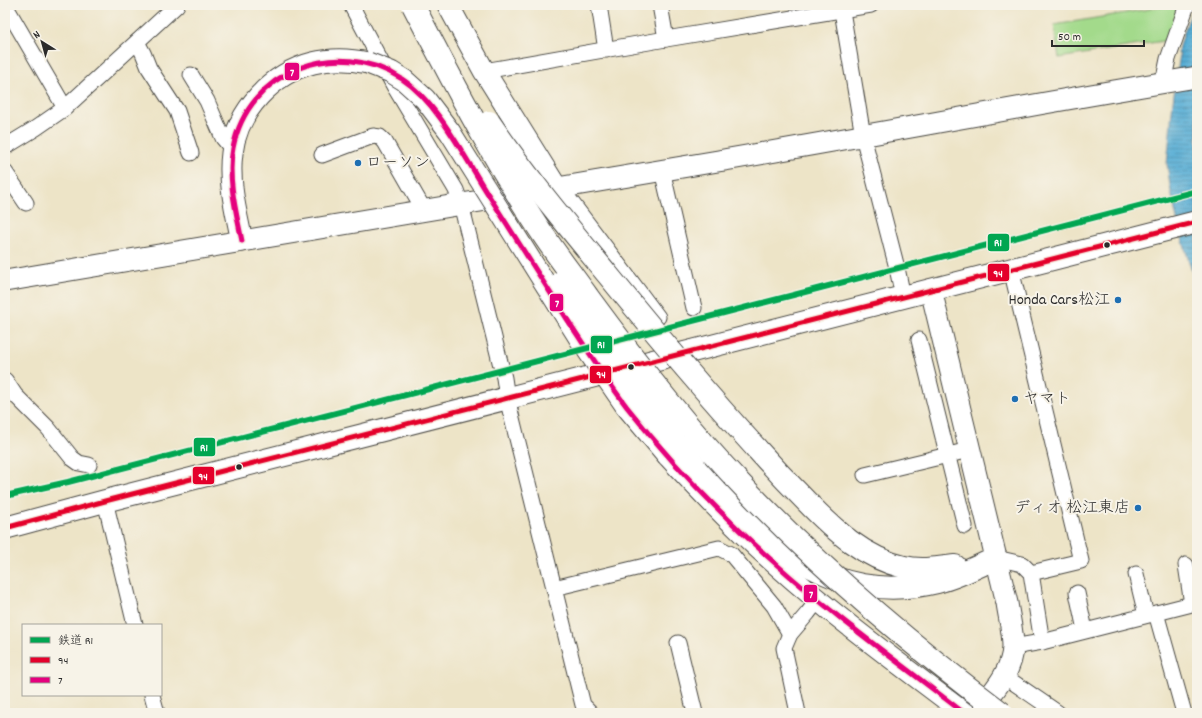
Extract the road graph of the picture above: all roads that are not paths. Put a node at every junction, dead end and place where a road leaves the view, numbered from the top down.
1 (5, 5) edge
2 (351, 5) edge
3 (413, 5) edge
4 (448, 5) edge
5 (599, 5) edge
6 (660, 5) edge
7 (871, 5) edge
8 (1187, 5) edge
9 (172, 7) edge
10 (842, 7) edge
11 (666, 39) junction
12 (137, 42) junction
13 (606, 50) junction
14 (484, 71) junction
15 (191, 75) dead end
16 (1197, 77) edge
17 (1168, 82) junction
18 (65, 108) junction
19 (863, 136) junction
20 (233, 145) junction
21 (5, 147) edge
22 (191, 153) dead end
23 (322, 156) dead end
24 (662, 170) junction
25 (5, 172) edge
26 (559, 187) junction
27 (26, 204) dead end
28 (461, 204) junction
29 (424, 210) junction
30 (1197, 222) edge
31 (545, 237) junction
32 (242, 241) junction
33 (1011, 269) junction
34 (5, 281) edge
35 (931, 290) junction
36 (903, 297) junction
37 (694, 308) dead end
38 (658, 317) dead end
39 (919, 340) dead end
40 (5, 380) edge
41 (507, 398) junction
42 (959, 406) junction
43 (937, 412) junction
44 (970, 450) junction
45 (948, 455) junction
46 (89, 465) dead end
47 (865, 475) dead end
48 (105, 501) junction
49 (965, 526) dead end
50 (5, 528) edge
51 (996, 558) junction
52 (1186, 565) dead end
53 (1031, 573) junction
54 (1136, 574) dead end
55 (554, 588) junction
56 (1077, 593) dead end
57 (818, 600) junction
58 (1151, 614) junction
59 (135, 624) edge
60 (1085, 630) junction
61 (790, 634) junction
62 (1042, 642) junction
63 (678, 643) dead end
64 (1013, 647) junction
65 (1004, 676) junction
66 (152, 696) edge
67 (157, 713) edge
68 (591, 713) edge
69 (695, 713) edge
70 (798, 713) edge
71 (964, 713) edge
72 (976, 713) edge
73 (1002, 713) edge
74 (1058, 713) edge
75 (1184, 713) edge

1 - 18 street
2 - 28 street
3 - 31 highway, bridge
3 - 51 highway, bridge
4 - 14 street
5 - 13 street
6 - 11 street
7 - 10 street
8 - 17 street
9 - 12 street
10 - 11 street
10 - 19 street
11 - 13 street
12 - 18 street
12 - 22 street
13 - 14 street
14 - 26 street
15 - 20 street
16 - 17 street
17 - 19 street
18 - 21 street
19 - 24 street
19 - 36 street
20 - 32 street
20 - 57 street, bridge
23 - 29 street
24 - 26 street
24 - 37 street
25 - 27 street
26 - 28 street
26 - 38 street
28 - 29 street
28 - 41 street
29 - 32 street
30 - 33 highway
31 - 51 highway, bridge
31 - 73 highway, bridge
32 - 34 street
33 - 35 highway
33 - 53 street
35 - 36 highway
35 - 42 street
36 - 41 highway
39 - 43 street
40 - 46 street
41 - 48 highway
41 - 55 street
42 - 43 street
42 - 44 street
43 - 45 street
44 - 45 street
44 - 51 street
45 - 47 street
45 - 49 street
48 - 50 highway
48 - 59 street
51 - 53 street
51 - 64 street
52 - 58 street
53 - 62 street
54 - 58 street
55 - 61 street
55 - 68 street
56 - 60 street
57 - 61 street
57 - 71 street
58 - 60 street
58 - 75 street
60 - 62 street
61 - 70 street
62 - 64 street
63 - 69 street
64 - 65 street
65 - 72 street
65 - 74 street
66 - 67 street

